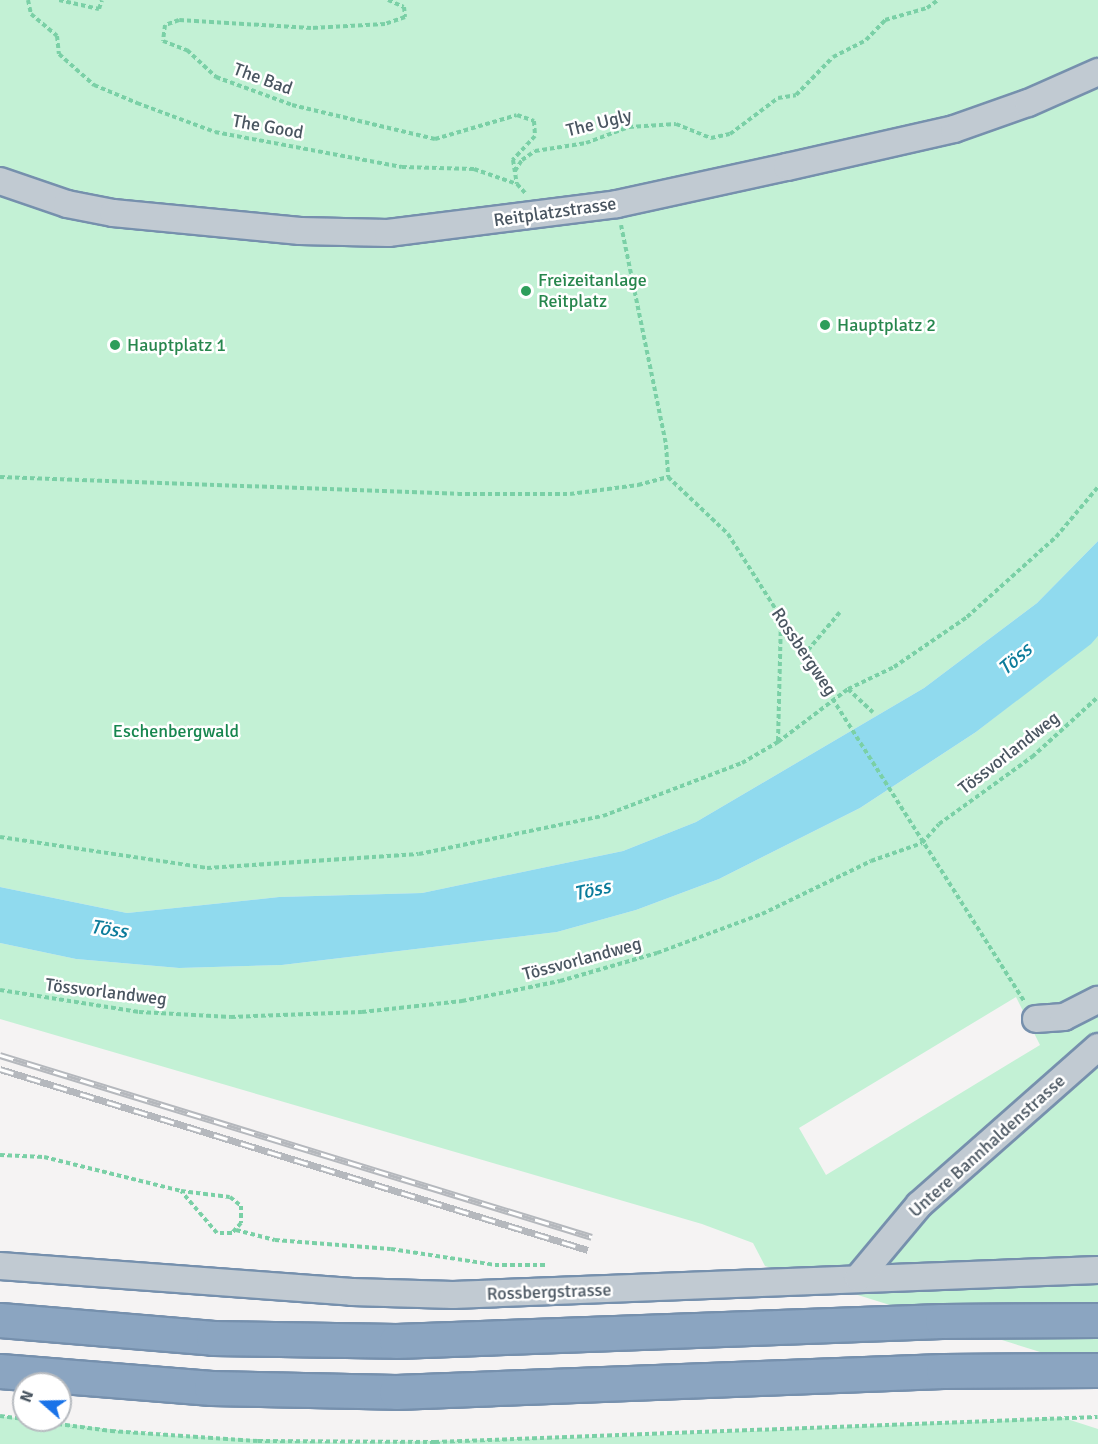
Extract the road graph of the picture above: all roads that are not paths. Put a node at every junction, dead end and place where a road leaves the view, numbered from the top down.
1 (1098, 72) edge
2 (0, 181) edge
3 (1098, 1000) edge
4 (1035, 1019) road end
5 (1098, 1047) edge
6 (0, 1266) edge
7 (1098, 1270) edge
8 (858, 1278) junction
9 (0, 1320) edge
10 (1098, 1320) edge
11 (1098, 1370) edge
12 (0, 1371) edge

1 - 2 street, Reitplatzstrasse
3 - 4 street
5 - 8 street, Untere Bannhaldenstrasse
6 - 8 street, Rossbergstrasse
7 - 8 street, Rossbergstrasse
9 - 10 highway
11 - 12 highway

